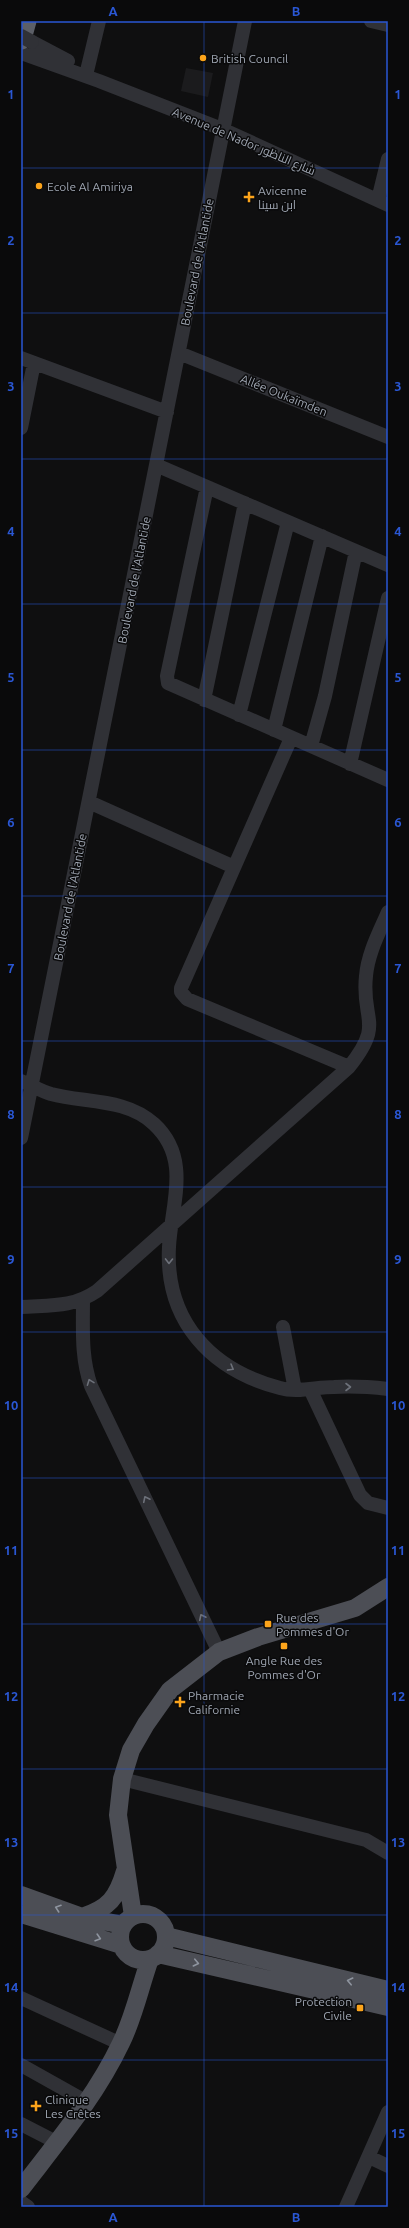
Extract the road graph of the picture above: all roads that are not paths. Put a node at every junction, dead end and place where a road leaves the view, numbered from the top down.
1 (26, 21) edge
2 (99, 21) edge
3 (245, 21) edge
4 (371, 21) edge
5 (388, 25) edge
6 (25, 45) edge
7 (86, 71) junction
8 (99, 80) junction
9 (222, 129) junction
10 (388, 159) edge
11 (383, 203) edge
12 (179, 353) junction
13 (21, 358) edge
14 (34, 363) junction
15 (167, 412) junction
16 (21, 428) edge
17 (388, 437) edge
18 (156, 465) junction
19 (207, 487) junction
20 (245, 503) junction
21 (288, 522) junction
22 (322, 536) junction
23 (356, 551) junction
24 (388, 565) edge
25 (388, 598) edge
26 (204, 700) junction
27 (239, 715) junction
28 (274, 730) junction
29 (291, 738) junction
30 (311, 746) junction
31 (350, 764) junction
32 (387, 776) edge
33 (89, 802) junction
34 (234, 867) junction
35 (388, 912) edge
36 (349, 1067) junction
37 (26, 1083) edge
38 (21, 1138) edge
39 (173, 1222) junction
40 (83, 1300) junction
41 (21, 1307) edge
42 (283, 1327) dead end
43 (310, 1389) junction
44 (388, 1389) edge
45 (295, 1390) junction
46 (388, 1508) edge
47 (388, 1587) edge
48 (219, 1652) junction
49 (122, 1779) junction
50 (388, 1853) edge
51 (127, 1866) junction
52 (21, 1896) edge
53 (21, 1914) edge
54 (82, 1916) junction
55 (134, 1918) junction
56 (166, 1936) junction
57 (126, 1951) junction
58 (154, 1957) junction
59 (388, 1990) edge
60 (21, 1998) edge
61 (388, 2007) edge
62 (132, 2010) junction
63 (121, 2044) junction
64 (21, 2065) edge
65 (86, 2102) junction
66 (388, 2112) edge
67 (21, 2124) edge
68 (56, 2142) junction
69 (369, 2157) junction
70 (388, 2166) edge
71 (21, 2188) edge
72 (21, 2202) edge
73 (28, 2207) edge
74 (346, 2207) edge

1 - 6 highway
2 - 7 street
3 - 9 street, Boulevard de l'Atlantide
4 - 5 street
6 - 7 street, Avenue de Nador شارع الناظور
6 - 8 street, Avenue de Nador شارع الناظور
7 - 8 street, Avenue de Nador شارع الناظور
8 - 9 street, Avenue de Nador شارع الناظور
9 - 11 street, Avenue de Nador شارع الناظور
9 - 12 street, Boulevard de l'Atlantide
10 - 11 street
12 - 15 street, Boulevard de l'Atlantide
12 - 17 street, Allée Oukaïmden
13 - 14 street
14 - 15 street
14 - 16 street
15 - 18 street, Boulevard de l'Atlantide
18 - 19 street
18 - 33 street, Boulevard de l'Atlantide
19 - 20 street
19 - 26 street
20 - 21 street
20 - 26 street
21 - 22 street
21 - 27 street
22 - 23 street
22 - 28 street
23 - 24 street
23 - 30 street
25 - 31 street
26 - 27 street
27 - 28 street
28 - 29 street
29 - 30 street
29 - 34 street
30 - 31 street
31 - 32 street
33 - 34 street
33 - 37 street, Boulevard de l'Atlantide
34 - 36 street
35 - 36 street
36 - 39 street
37 - 38 street, Boulevard de l'Atlantide
37 - 39 street
39 - 40 street
39 -> 45 street
40 - 41 street
48 -> 40 street
42 - 45 street
43 -> 44 street
43 - 45 street
43 - 46 street
47 - 48 main road
48 - 49 main road
49 - 50 street
49 - 51 main road
51 - 54 main road
51 - 55 main road
54 -> 52 main road
53 -> 57 main road
54 - 55 main road
55 - 56 main road
55 - 57 main road
56 - 58 main road
59 -> 56 main road
57 - 58 main road
57 - 62 main road
58 -> 61 main road
58 - 62 main road
60 - 63 street
62 - 63 main road
63 - 65 main road
64 - 65 street
65 - 68 main road
66 - 69 street
67 - 68 street
68 - 71 main road
69 - 70 street
69 - 74 street
72 - 73 street

